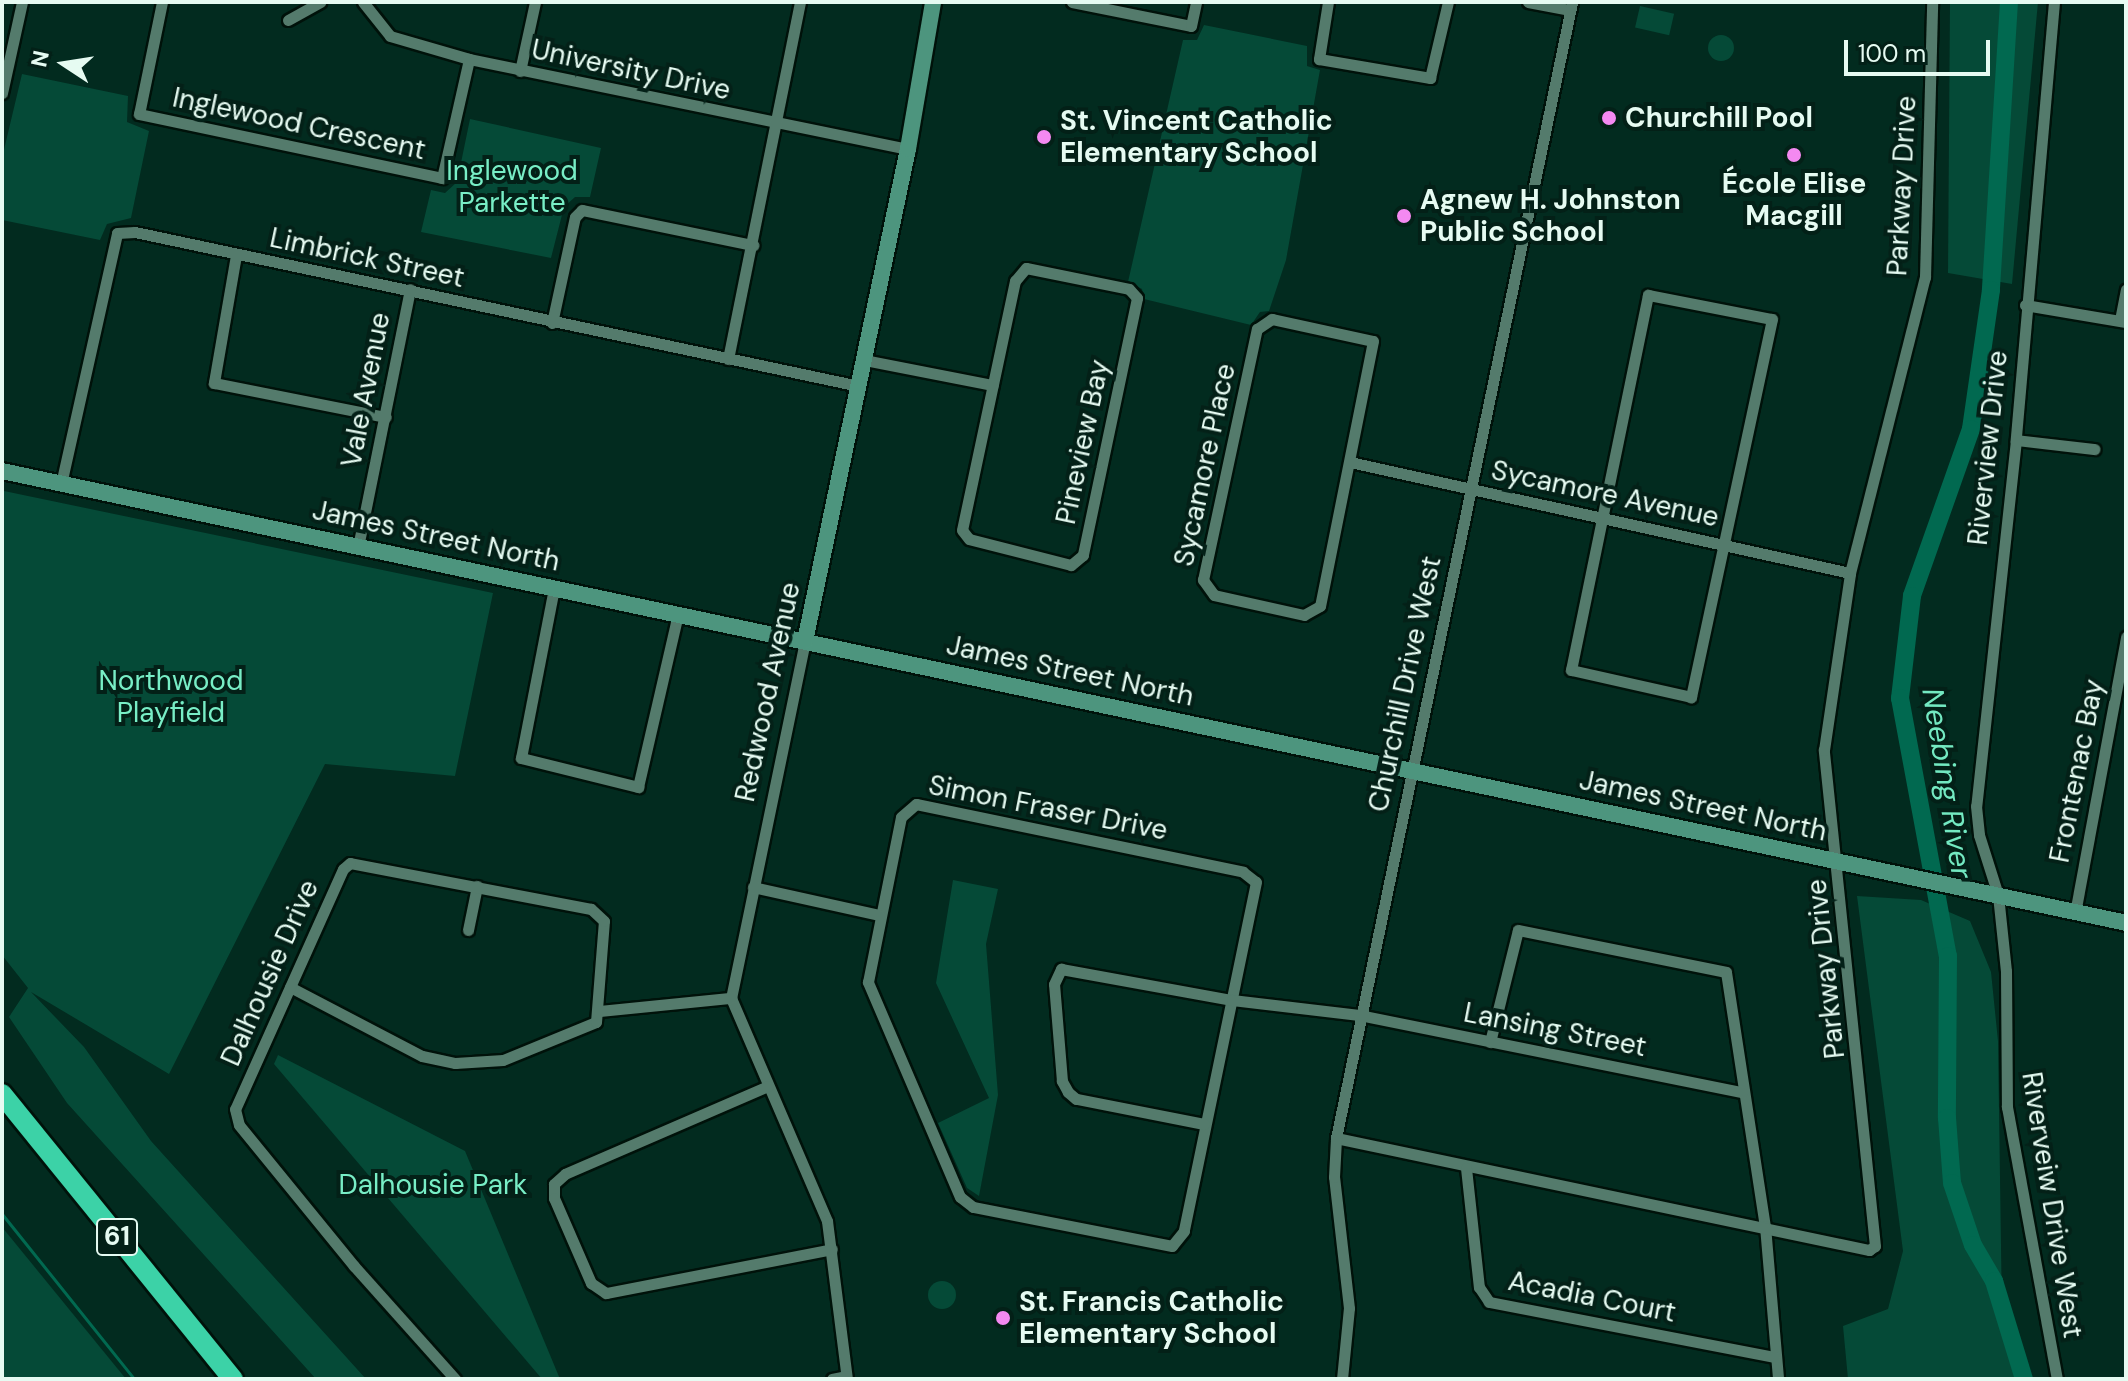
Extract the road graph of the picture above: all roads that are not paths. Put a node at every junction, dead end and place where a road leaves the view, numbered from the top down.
1 (22, 2) edge
2 (162, 2) edge
3 (320, 2) edge
4 (363, 2) edge
5 (535, 2) edge
6 (800, 2) edge
7 (933, 2) edge
8 (1072, 2) edge
9 (1196, 2) edge
10 (1328, 2) edge
11 (1448, 2) edge
12 (1528, 2) edge
13 (1932, 2) edge
14 (2054, 2) edge
15 (1571, 6) edge
16 (288, 20) dead end
17 (469, 59) junction
18 (520, 71) junction
19 (2, 93) edge
20 (778, 125) junction
21 (908, 149) junction
22 (753, 245) junction
23 (236, 255) junction
24 (410, 289) junction
25 (2126, 290) edge
26 (2025, 305) junction
27 (2123, 321) edge
28 (552, 323) junction
29 (728, 359) junction
30 (864, 360) junction
31 (993, 385) junction
32 (859, 386) junction
33 (386, 417) junction
34 (2016, 440) junction
35 (2094, 449) dead end
36 (1350, 462) junction
37 (2, 471) edge
38 (61, 484) junction
39 (1471, 488) junction
40 (1599, 514) junction
41 (1723, 544) junction
42 (358, 547) junction
43 (1850, 573) junction
44 (554, 588) junction
45 (678, 614) junction
46 (2126, 637) edge
47 (805, 641) junction
48 (1411, 772) junction
49 (1838, 861) junction
50 (477, 886) junction
51 (753, 887) junction
52 (1998, 895) junction
53 (2075, 913) junction
54 (879, 915) junction
55 (2126, 923) edge
56 (468, 930) dead end
57 (290, 987) junction
58 (731, 998) junction
59 (1232, 1000) junction
60 (600, 1011) junction
61 (1359, 1015) junction
62 (1490, 1042) junction
63 (768, 1086) junction
64 (1742, 1092) junction
65 (2, 1094) edge
66 (2, 1115) edge
67 (1204, 1124) junction
68 (1336, 1138) junction
69 (1466, 1168) junction
70 (1765, 1226) junction
71 (832, 1249) junction
72 (1775, 1357) junction
73 (847, 1378) edge
74 (217, 1379) edge
75 (233, 1379) edge
76 (455, 1379) edge
77 (832, 1379) edge
78 (1342, 1379) edge
79 (1778, 1379) edge
80 (2057, 1379) edge

1 - 19 street
2 - 17 street, Inglewood Crescent
3 - 16 street
4 - 17 street, University Drive
5 - 18 street
6 - 20 street
7 - 21 street, Redwood Avenue
8 - 9 street
10 - 11 street
12 - 15 street
13 - 43 street, Parkway Drive
14 - 26 street, Riverview Drive
15 - 39 street, Churchill Drive West
17 - 18 street, University Drive
18 - 20 street, University Drive
20 - 21 street, University Drive
20 - 22 street
21 - 30 street, Redwood Avenue
22 - 28 street
22 - 29 street
23 - 24 street, Limbrick Street
23 - 33 street
23 - 38 street, Limbrick Street
24 - 28 street, Limbrick Street
24 - 33 street, Vale Avenue
25 - 27 street
26 - 27 street
26 - 34 street, Riverview Drive
28 - 29 street, Limbrick Street
29 - 32 street, Limbrick Street
30 - 31 street
30 - 32 street, Redwood Avenue
31 - 31 street, Pineview Bay
32 - 47 street, Redwood Avenue
33 - 42 street, Vale Avenue
34 - 35 street
34 - 52 street, Riverview Drive
36 - 36 street, Sycamore Place
36 - 39 street, Sycamore Avenue
37 - 38 street, James Street North
38 - 42 street, James Street North
39 - 40 street, Sycamore Avenue
39 - 48 street, Churchill Drive West
40 - 41 street, Sycamore Avenue
40 - 41 street
40 - 41 street
41 - 43 street, Sycamore Avenue
42 - 44 street, James Street North
43 - 49 street, Parkway Drive
44 - 45 street, James Street North
44 - 45 street
45 - 47 street, James Street North
46 - 53 street, Frontenac Bay
47 - 48 street, James Street North
47 - 51 street, Redwood Avenue
48 - 49 street, James Street North
48 - 61 street, Churchill Drive West
49 - 52 street, James Street North
49 - 70 street, Parkway Drive
50 - 56 street
50 - 57 street, Dalhousie Drive
50 - 60 street, Dalhousie Drive
51 - 54 street
51 - 58 street, Redwood Avenue
52 - 53 street, James Street North
52 - 80 street, Riverveiw Drive West
53 - 55 street, James Street North
54 - 59 street, Simon Fraser Drive
54 - 67 street, Simon Fraser Drive
57 - 60 street
57 - 76 street, Dalhousie Drive
58 - 60 street
58 - 63 street
59 - 61 street, Lansing Street
59 - 67 street, Simon Fraser Drive
59 - 67 street, Lansing Street
61 - 62 street, Lansing Street
61 - 68 street, Churchill Drive West
62 - 64 street, Lansing Street
62 - 64 street
63 - 71 street
63 - 71 street
64 - 70 street
65 - 75 highway, 61
66 - 74 highway, 61
68 - 69 street, Parkway Drive
68 - 78 street, Churchill Drive West
69 - 70 street, Parkway Drive
69 - 72 street, Acadia Court
70 - 72 street
71 - 73 street
72 - 79 street
73 - 77 street

